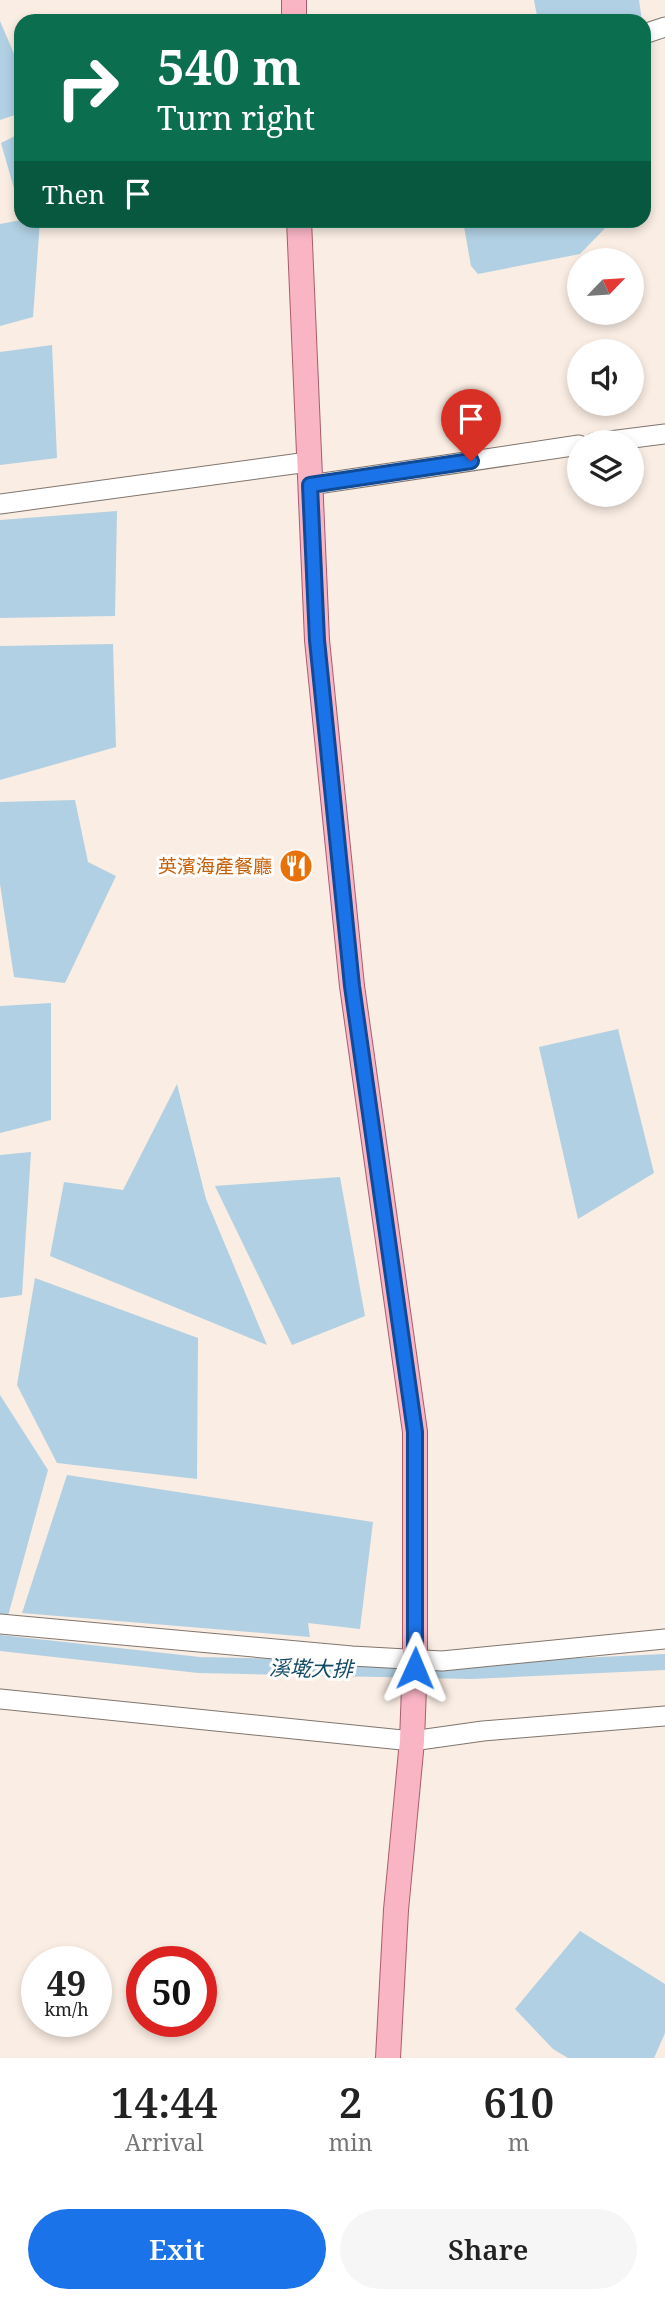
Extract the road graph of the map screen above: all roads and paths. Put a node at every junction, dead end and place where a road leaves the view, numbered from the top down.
1 (299, 228) edge
2 (665, 434) edge
3 (644, 437) edge
4 (567, 446) edge
5 (309, 473) junction
6 (0, 504) edge
7 (0, 1624) edge
8 (665, 1639) edge
9 (415, 1664) junction
10 (0, 1699) edge
11 (665, 1716) edge
12 (412, 1736) junction
13 (388, 2058) edge

1 - 5 main road
2 - 3 street
4 - 5 street
5 - 6 street
5 - 9 main road
7 - 9 street
8 - 9 street
9 - 12 main road
10 - 12 street
11 - 12 street
12 - 13 main road

